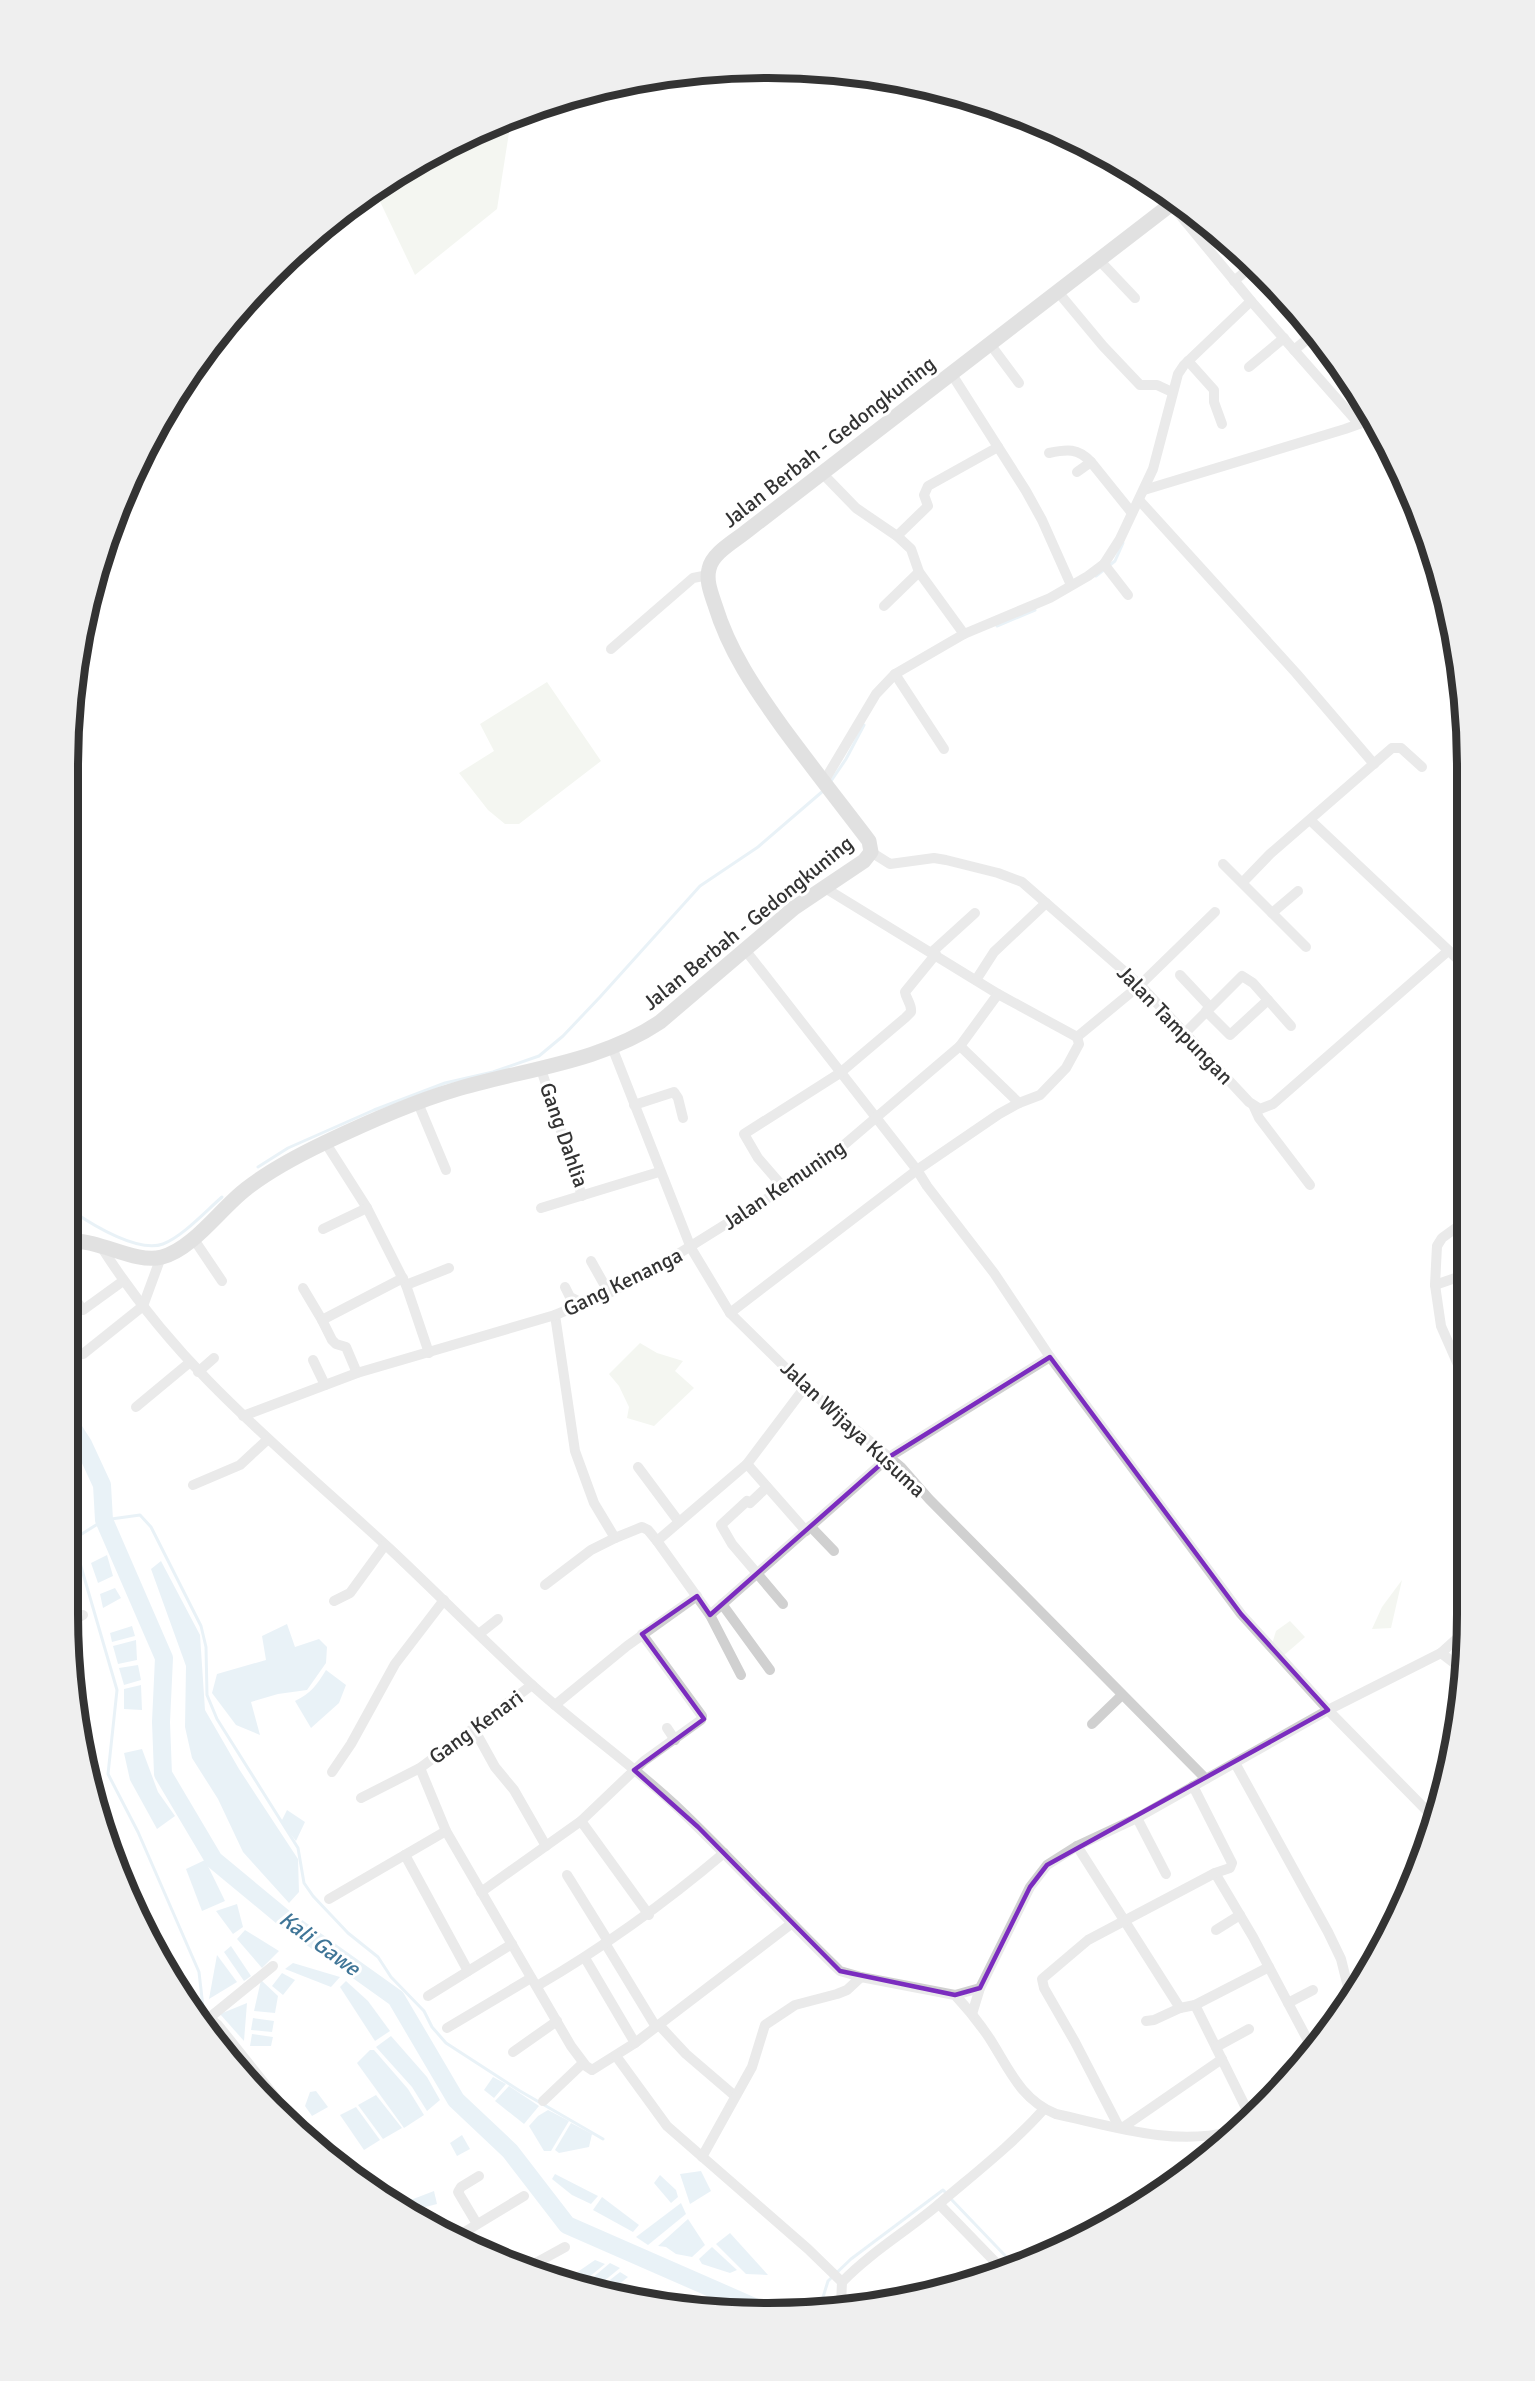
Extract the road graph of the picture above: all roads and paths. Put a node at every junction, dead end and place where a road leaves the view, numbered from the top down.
1 (1168, 206) edge
2 (1184, 217) edge
3 (1099, 260) junction
4 (1246, 271) edge
5 (1234, 281) junction
6 (1058, 292) junction
7 (1135, 298) dead end
8 (1251, 301) junction
9 (1284, 338) junction
10 (1308, 339) edge
11 (990, 344) junction
12 (1294, 350) junction
13 (1188, 361) junction
14 (1250, 367) dead end
15 (951, 373) junction
16 (1019, 382) dead end
17 (1172, 392) junction
18 (1364, 421) edge
19 (1222, 424) dead end
20 (1359, 424) junction
21 (998, 447) junction
22 (1049, 453) dead end
23 (1091, 462) junction
24 (1077, 472) dead end
25 (822, 473) junction
26 (1142, 495) junction
27 (1132, 513) junction
28 (897, 536) junction
29 (1107, 568) junction
30 (920, 572) junction
31 (708, 575) junction
32 (1071, 585) junction
33 (1128, 596) dead end
34 (884, 606) dead end
35 (964, 634) junction
36 (611, 650) dead end
37 (897, 678) junction
38 (944, 749) dead end
39 (1374, 764) junction
40 (1422, 767) dead end
41 (826, 787) junction
42 (1310, 820) junction
43 (871, 852) junction
44 (1223, 864) dead end
45 (1243, 882) junction
46 (825, 888) junction
47 (1298, 891) dead end
48 (1046, 903) junction
49 (1215, 912) dead end
50 (975, 913) dead end
51 (1272, 913) junction
52 (1306, 947) dead end
53 (746, 951) junction
54 (1448, 951) junction
55 (934, 953) junction
56 (1457, 959) edge
57 (1180, 975) dead end
58 (976, 980) junction
59 (1140, 984) junction
60 (998, 994) junction
61 (1268, 1000) junction
62 (1208, 1009) junction
63 (1291, 1026) dead end
64 (1186, 1032) junction
65 (1077, 1037) junction
66 (960, 1046) junction
67 (612, 1047) junction
68 (541, 1069) junction
69 (840, 1072) junction
70 (418, 1103) junction
71 (1019, 1103) junction
72 (634, 1105) junction
73 (1254, 1107) junction
74 (683, 1118) dead end
75 (876, 1119) junction
76 (325, 1142) junction
77 (446, 1170) dead end
78 (916, 1170) junction
79 (659, 1172) junction
80 (1310, 1185) dead end
81 (784, 1188) junction
82 (582, 1196) junction
83 (367, 1208) junction
84 (541, 1208) dead end
85 (1457, 1227) edge
86 (323, 1229) dead end
87 (193, 1238) junction
88 (78, 1241) edge
89 (103, 1245) junction
90 (691, 1248) junction
91 (161, 1257) junction
92 (591, 1261) dead end
93 (449, 1268) dead end
94 (1457, 1278) edge
95 (123, 1281) junction
96 (222, 1281) dead end
97 (405, 1281) junction
98 (1436, 1285) junction
99 (565, 1287) dead end
100 (303, 1288) dead end
101 (609, 1293) junction
102 (78, 1303) edge
103 (582, 1303) junction
104 (143, 1306) junction
105 (730, 1313) junction
106 (555, 1315) junction
107 (322, 1320) junction
108 (429, 1353) junction
109 (83, 1354) dead end
110 (1050, 1357) junction
111 (214, 1358) dead end
112 (313, 1360) dead end
113 (1457, 1362) edge
114 (189, 1363) junction
115 (198, 1372) junction
116 (357, 1373) junction
117 (325, 1385) junction
118 (806, 1387) junction
119 (136, 1407) dead end
120 (243, 1416) junction
121 (267, 1440) junction
122 (889, 1457) junction
123 (747, 1464) junction
124 (638, 1467) dead end
125 (193, 1485) dead end
126 (767, 1486) junction
127 (679, 1522) junction
128 (808, 1528) junction
129 (615, 1538) junction
130 (657, 1541) junction
131 (385, 1545) junction
132 (834, 1551) dead end
133 (756, 1574) junction
134 (545, 1585) dead end
135 (697, 1596) junction
136 (444, 1600) junction
137 (334, 1601) dead end
138 (722, 1604) junction
139 (783, 1604) dead end
140 (710, 1615) junction
141 (498, 1618) dead end
142 (479, 1634) junction
143 (642, 1634) junction
144 (1456, 1639) edge
145 (1441, 1653) junction
146 (1455, 1664) edge
147 (770, 1670) dead end
148 (741, 1675) dead end
149 (532, 1685) junction
150 (1122, 1695) junction
151 (555, 1705) junction
152 (1328, 1710) junction
153 (1092, 1724) dead end
154 (667, 1728) dead end
155 (474, 1729) junction
156 (675, 1740) junction
157 (1234, 1763) junction
158 (420, 1768) junction
159 (634, 1770) junction
160 (332, 1772) dead end
161 (1206, 1779) junction
162 (1193, 1786) junction
163 (361, 1798) dead end
164 (1428, 1812) edge
165 (1137, 1818) junction
166 (581, 1821) junction
167 (446, 1831) junction
168 (546, 1846) junction
169 (1077, 1846) junction
170 (724, 1853) junction
171 (405, 1855) junction
172 (1215, 1873) junction
173 (1166, 1874) dead end
174 (567, 1875) dead end
175 (481, 1892) junction
176 (329, 1899) dead end
177 (648, 1915) junction
178 (1240, 1915) junction
179 (1125, 1922) junction
180 (791, 1924) junction
181 (1216, 1930) dead end
182 (606, 1942) junction
183 (512, 1944) junction
184 (585, 1958) junction
185 (273, 1966) dead end
186 (1269, 1966) junction
187 (468, 1971) junction
188 (861, 1977) junction
189 (534, 1982) junction
190 (1348, 1986) edge
191 (980, 1988) junction
192 (1313, 1990) dead end
193 (955, 1995) junction
194 (428, 1996) dead end
195 (1288, 2003) junction
196 (1195, 2005) junction
197 (1180, 2008) junction
198 (972, 2014) junction
199 (207, 2015) edge
200 (557, 2021) junction
201 (1146, 2021) dead end
202 (212, 2022) edge
203 (658, 2026) junction
204 (447, 2028) dead end
205 (1250, 2029) dead end
206 (1308, 2041) edge
207 (635, 2043) junction
208 (1216, 2047) junction
209 (513, 2052) dead end
210 (616, 2056) junction
211 (1222, 2059) junction
212 (583, 2063) junction
213 (270, 2090) edge
214 (735, 2096) junction
215 (543, 2101) dead end
216 (1044, 2109) junction
217 (1247, 2109) edge
218 (1120, 2128) junction
219 (1219, 2134) edge
220 (702, 2157) junction
221 (479, 2176) dead end
222 (524, 2196) dead end
223 (946, 2198) junction
224 (477, 2224) junction
225 (463, 2232) edge
226 (564, 2247) dead end
227 (536, 2263) edge
228 (998, 2263) edge
229 (841, 2280) junction
230 (841, 2299) edge

1 - 3 main road, Jalan Berbah - Gedongkuning
2 - 5 street
3 - 6 main road, Jalan Berbah - Gedongkuning
3 - 7 street
4 - 5 street
5 - 8 street
6 - 11 main road, Jalan Berbah - Gedongkuning
6 - 17 street
8 - 9 street
8 - 13 street
9 - 12 street
9 - 14 street
10 - 12 street
11 - 15 main road, Jalan Berbah - Gedongkuning
11 - 16 street
12 - 20 street
13 - 17 street
13 - 19 street
15 - 21 street
15 - 25 main road, Jalan Berbah - Gedongkuning
17 - 26 street
18 - 20 street
20 - 26 street
21 - 28 street
21 - 32 street
22 - 23 street
23 - 24 street
23 - 27 street
25 - 28 street
25 - 31 main road, Jalan Berbah - Gedongkuning
26 - 27 street
26 - 39 street
27 - 29 street
28 - 30 street
29 - 32 street
29 - 33 street
30 - 34 street
30 - 35 street
31 - 36 street
31 - 41 main road, Jalan Berbah - Gedongkuning
32 - 35 street
35 - 37 street
37 - 38 street
37 - 41 street
39 - 40 street
39 - 42 street
41 - 43 main road, Jalan Berbah - Gedongkuning
42 - 45 street
42 - 54 street
43 - 46 main road, Jalan Berbah - Gedongkuning
43 - 48 street, Jalan Tampungan
44 - 45 street
45 - 51 street
46 - 53 main road, Jalan Berbah - Gedongkuning
46 - 55 street
47 - 51 street
48 - 58 street
48 - 59 street, Jalan Tampungan
49 - 59 street
50 - 55 street
51 - 52 street
53 - 67 main road, Jalan Berbah - Gedongkuning
53 - 69 street
54 - 56 street
54 - 73 street
55 - 58 street
55 - 69 street
57 - 62 street
58 - 60 street
59 - 64 street, Jalan Tampungan
59 - 65 street
60 - 65 street
60 - 66 street, Jalan Kemuning
61 - 62 street
61 - 62 street
61 - 63 street
62 - 64 street
64 - 73 street, Jalan Tampungan
65 - 71 street
66 - 71 street
66 - 75 street, Jalan Kemuning
67 - 68 main road, Jalan Berbah - Gedongkuning
67 - 72 street, Jalan Wijaya Kusuma
68 - 70 main road, Jalan Berbah - Gedongkuning
68 - 82 street, Gang Dahlia
69 - 75 street
69 - 81 street
70 - 76 main road, Jalan Berbah - Gedongkuning
70 - 77 street
71 - 78 street
72 - 74 street
72 - 79 street, Jalan Wijaya Kusuma
73 - 80 street, Jalan Tampungan
75 - 78 street
75 - 81 street, Jalan Kemuning
76 - 83 street
76 - 87 main road, Jalan Berbah - Gedongkuning
78 - 105 street
78 - 110 street
79 - 82 street, Gang Dahlia
79 - 90 street, Jalan Wijaya Kusuma
81 - 90 street, Jalan Kemuning
82 - 84 street
83 - 86 street
83 - 97 street
85 - 98 street
87 - 91 main road, Jalan Berbah - Gedongkuning
87 - 96 street
88 - 89 main road
89 - 91 main road
89 - 95 street
90 - 101 street, Gang Kenanga
90 - 105 street, Jalan Wijaya Kusuma
91 - 104 street
92 - 101 street
93 - 97 street
94 - 98 street
95 - 102 street
95 - 104 street
97 - 107 street
97 - 108 street
98 - 113 street
99 - 103 street
100 - 107 street
101 - 103 street, Gang Kenanga
103 - 106 street, Gang Kenanga
104 - 109 street
104 - 114 street
105 - 118 street, Jalan Wijaya Kusuma
106 - 108 street, Gang Kenanga
106 - 129 street
107 - 116 street
108 - 116 street, Gang Kenanga
110 - 122 street
110 - 152 street
111 - 115 street
112 - 117 street
114 - 115 street
114 - 119 street
115 - 120 street
116 - 117 street, Gang Kenanga
117 - 120 street, Gang Kenanga
118 - 122 street, Jalan Wijaya Kusuma
118 - 123 street
120 - 121 street
121 - 125 street
121 - 131 street
122 - 128 street
122 - 150 street, Jalan Wijaya Kusuma
123 - 126 street
123 - 127 street
124 - 127 street
126 - 128 street
126 - 133 street
127 - 130 street
128 - 132 street
128 - 133 street
129 - 130 street
129 - 134 street
130 - 135 street
131 - 136 street
131 - 137 street
133 - 138 street
133 - 139 street
135 - 140 street
135 - 143 street
136 - 142 street
136 - 160 street
138 - 140 street
138 - 147 street
140 - 148 street
141 - 142 street
142 - 149 street
143 - 151 street
143 - 156 street
144 - 145 street
145 - 146 street
145 - 152 street
149 - 151 street
149 - 155 street, Gang Kenari
150 - 153 street
150 - 161 street, Jalan Wijaya Kusuma
151 - 159 street
152 - 157 street
152 - 164 street
154 - 156 street
155 - 158 street, Gang Kenari
155 - 168 street
156 - 159 street
157 - 161 street
157 - 190 street
158 - 163 street, Gang Kenari
158 - 167 street
159 - 166 street
159 - 170 street
161 - 162 street
162 - 165 street
162 - 172 street
165 - 169 street
165 - 173 street
166 - 168 street
166 - 177 street
167 - 171 street
167 - 175 street
168 - 175 street
169 - 179 street
169 - 191 street
170 - 177 street
170 - 180 street
171 - 176 street
171 - 187 street
172 - 178 street
172 - 179 street
174 - 182 street
175 - 183 street
177 - 182 street
178 - 181 street
178 - 186 street
179 - 197 street
179 - 218 street
180 - 188 street
180 - 203 street
182 - 184 street
182 - 203 street
183 - 187 street
183 - 189 street
184 - 189 street
184 - 207 street
185 - 199 street
186 - 195 street
186 - 196 street
187 - 194 street
188 - 193 street
188 - 214 street
189 - 200 street
189 - 204 street
191 - 193 street
191 - 198 street
192 - 195 street
193 - 198 street
195 - 206 street
196 - 197 street
196 - 208 street
197 - 201 street
198 - 216 street
200 - 209 street
200 - 212 street
202 - 213 street
203 - 207 street
203 - 214 street
205 - 208 street
207 - 210 street
208 - 211 street
210 - 212 street
210 - 220 street
211 - 217 street
211 - 218 street
212 - 215 street
214 - 220 street
216 - 218 street
216 - 223 street
218 - 219 street
220 - 229 street
221 - 224 street
222 - 224 street
223 - 228 street
223 - 229 street
224 - 225 street
226 - 227 street
229 - 230 street

